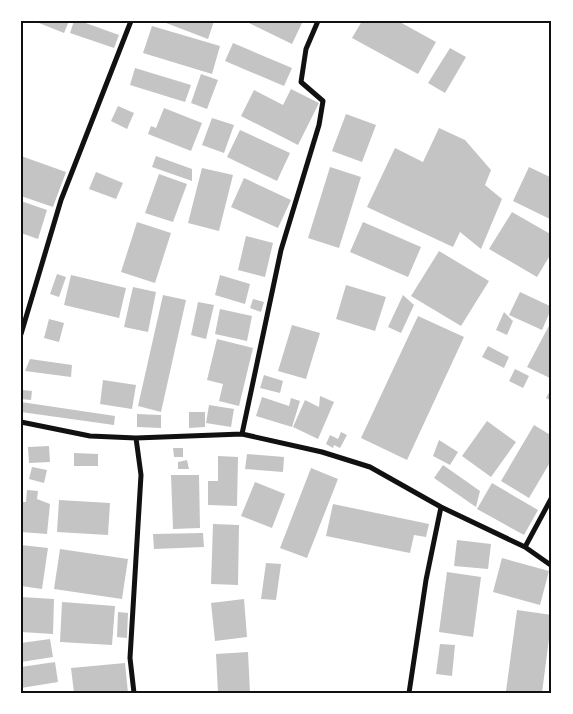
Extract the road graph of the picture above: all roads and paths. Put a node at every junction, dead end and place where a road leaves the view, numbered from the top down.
1 (131, 21) edge
2 (318, 21) edge
3 (21, 334) edge
4 (21, 422) edge
5 (242, 434) junction
6 (136, 438) junction
7 (552, 497) edge
8 (441, 507) junction
9 (525, 547) junction
10 (552, 566) edge
11 (134, 693) edge
12 (409, 693) edge

1 - 3 street
2 - 5 street
4 - 6 street
5 - 6 street
5 - 8 street
6 - 11 street
7 - 9 street
8 - 9 street
8 - 12 street
9 - 10 street

